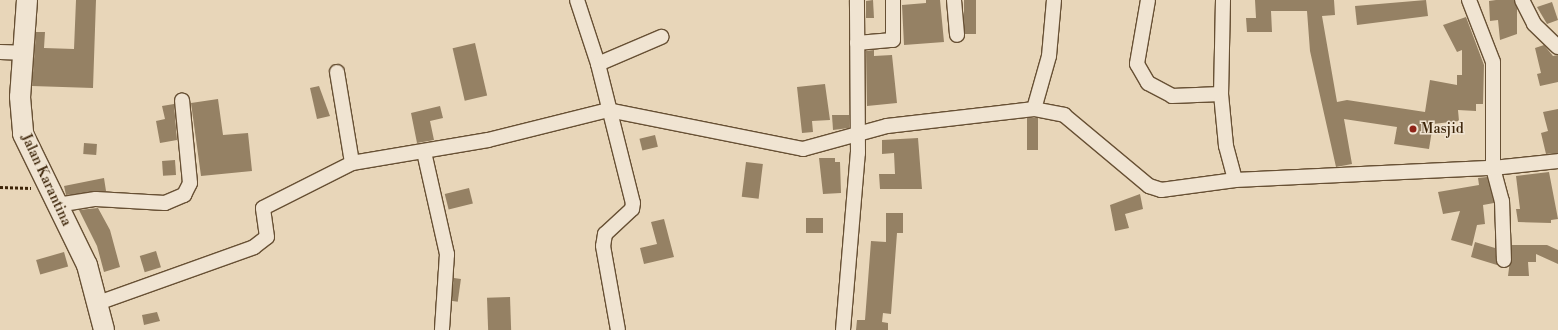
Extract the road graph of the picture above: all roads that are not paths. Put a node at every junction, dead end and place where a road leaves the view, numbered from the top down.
1 (27, 0) edge
2 (577, 0) edge
3 (857, 0) edge
4 (893, 0) edge
5 (954, 0) edge
6 (1054, 0) edge
7 (1148, 0) edge
8 (1224, 0) edge
9 (1469, 0) edge
10 (1522, 0) edge
11 (957, 35) dead end
12 (661, 37) dead end
13 (857, 43) junction
14 (1558, 47) edge
15 (0, 52) edge
16 (23, 53) junction
17 (598, 64) junction
18 (337, 72) dead end
19 (1221, 94) junction
20 (182, 100) dead end
21 (1034, 109) junction
22 (608, 110) junction
23 (858, 136) junction
24 (424, 152) junction
25 (1558, 161) edge
26 (352, 163) junction
27 (1493, 168) junction
28 (1235, 180) junction
29 (57, 206) junction
30 (1504, 260) dead end
31 (98, 303) junction
32 (104, 330) edge
33 (442, 330) edge
34 (618, 330) edge
35 (843, 330) edge

1 - 16 street, Jalan Karantina
2 - 17 street
3 - 13 street
4 - 13 street
5 - 11 street
6 - 21 street
7 - 19 street
8 - 19 street
9 - 27 street
10 - 14 street
12 - 17 street
13 - 23 street
15 - 16 street
16 - 29 street, Jalan Karantina
17 - 22 street
18 - 26 street
19 - 28 street
20 - 29 street
21 - 23 street
21 - 28 street
22 - 23 street
22 - 24 street
22 - 34 street
23 - 35 street
24 - 26 street
24 - 33 street
25 - 27 street
26 - 31 street
27 - 28 street
27 - 30 street
29 - 31 street, Jalan Karantina
31 - 32 street, Jalan Karantina

